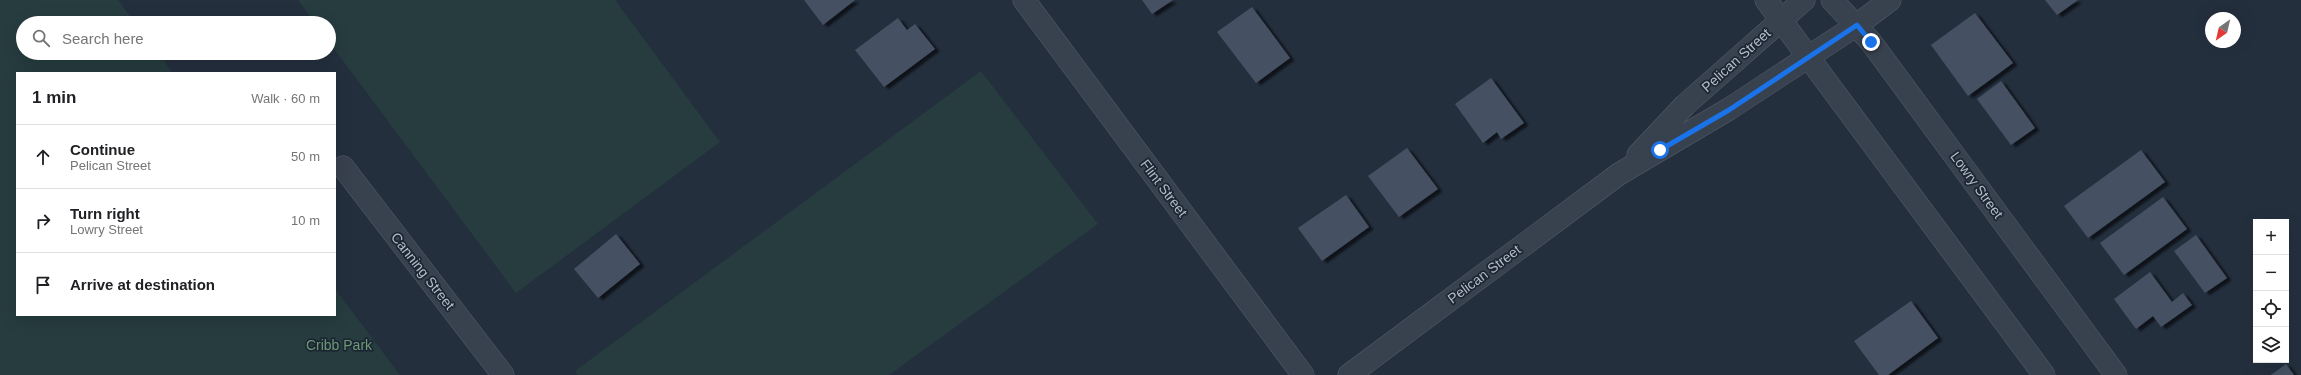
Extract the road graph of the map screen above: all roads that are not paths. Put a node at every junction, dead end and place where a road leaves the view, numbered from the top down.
1 (1024, 0) edge
2 (1766, 0) edge
3 (1804, 0) edge
4 (1832, 0) edge
5 (1890, 0) edge
6 (1781, 20) junction
7 (1857, 25) junction
8 (1809, 57) junction
9 (343, 167) dead end
10 (1619, 174) junction
11 (503, 375) edge
12 (1303, 375) edge
13 (1349, 375) edge
14 (2044, 375) edge
15 (2116, 375) edge

1 - 12 street, Flint Street
2 - 6 street
3 - 6 street, Pelican Street
4 - 7 street, Lowry Street
5 - 7 street, Pelican Street
6 - 8 street
6 - 10 street, Pelican Street
7 - 8 street, Pelican Street
7 - 15 street, Lowry Street
8 - 10 street, Pelican Street
8 - 14 street
9 - 11 street, Canning Street
10 - 13 street, Pelican Street

